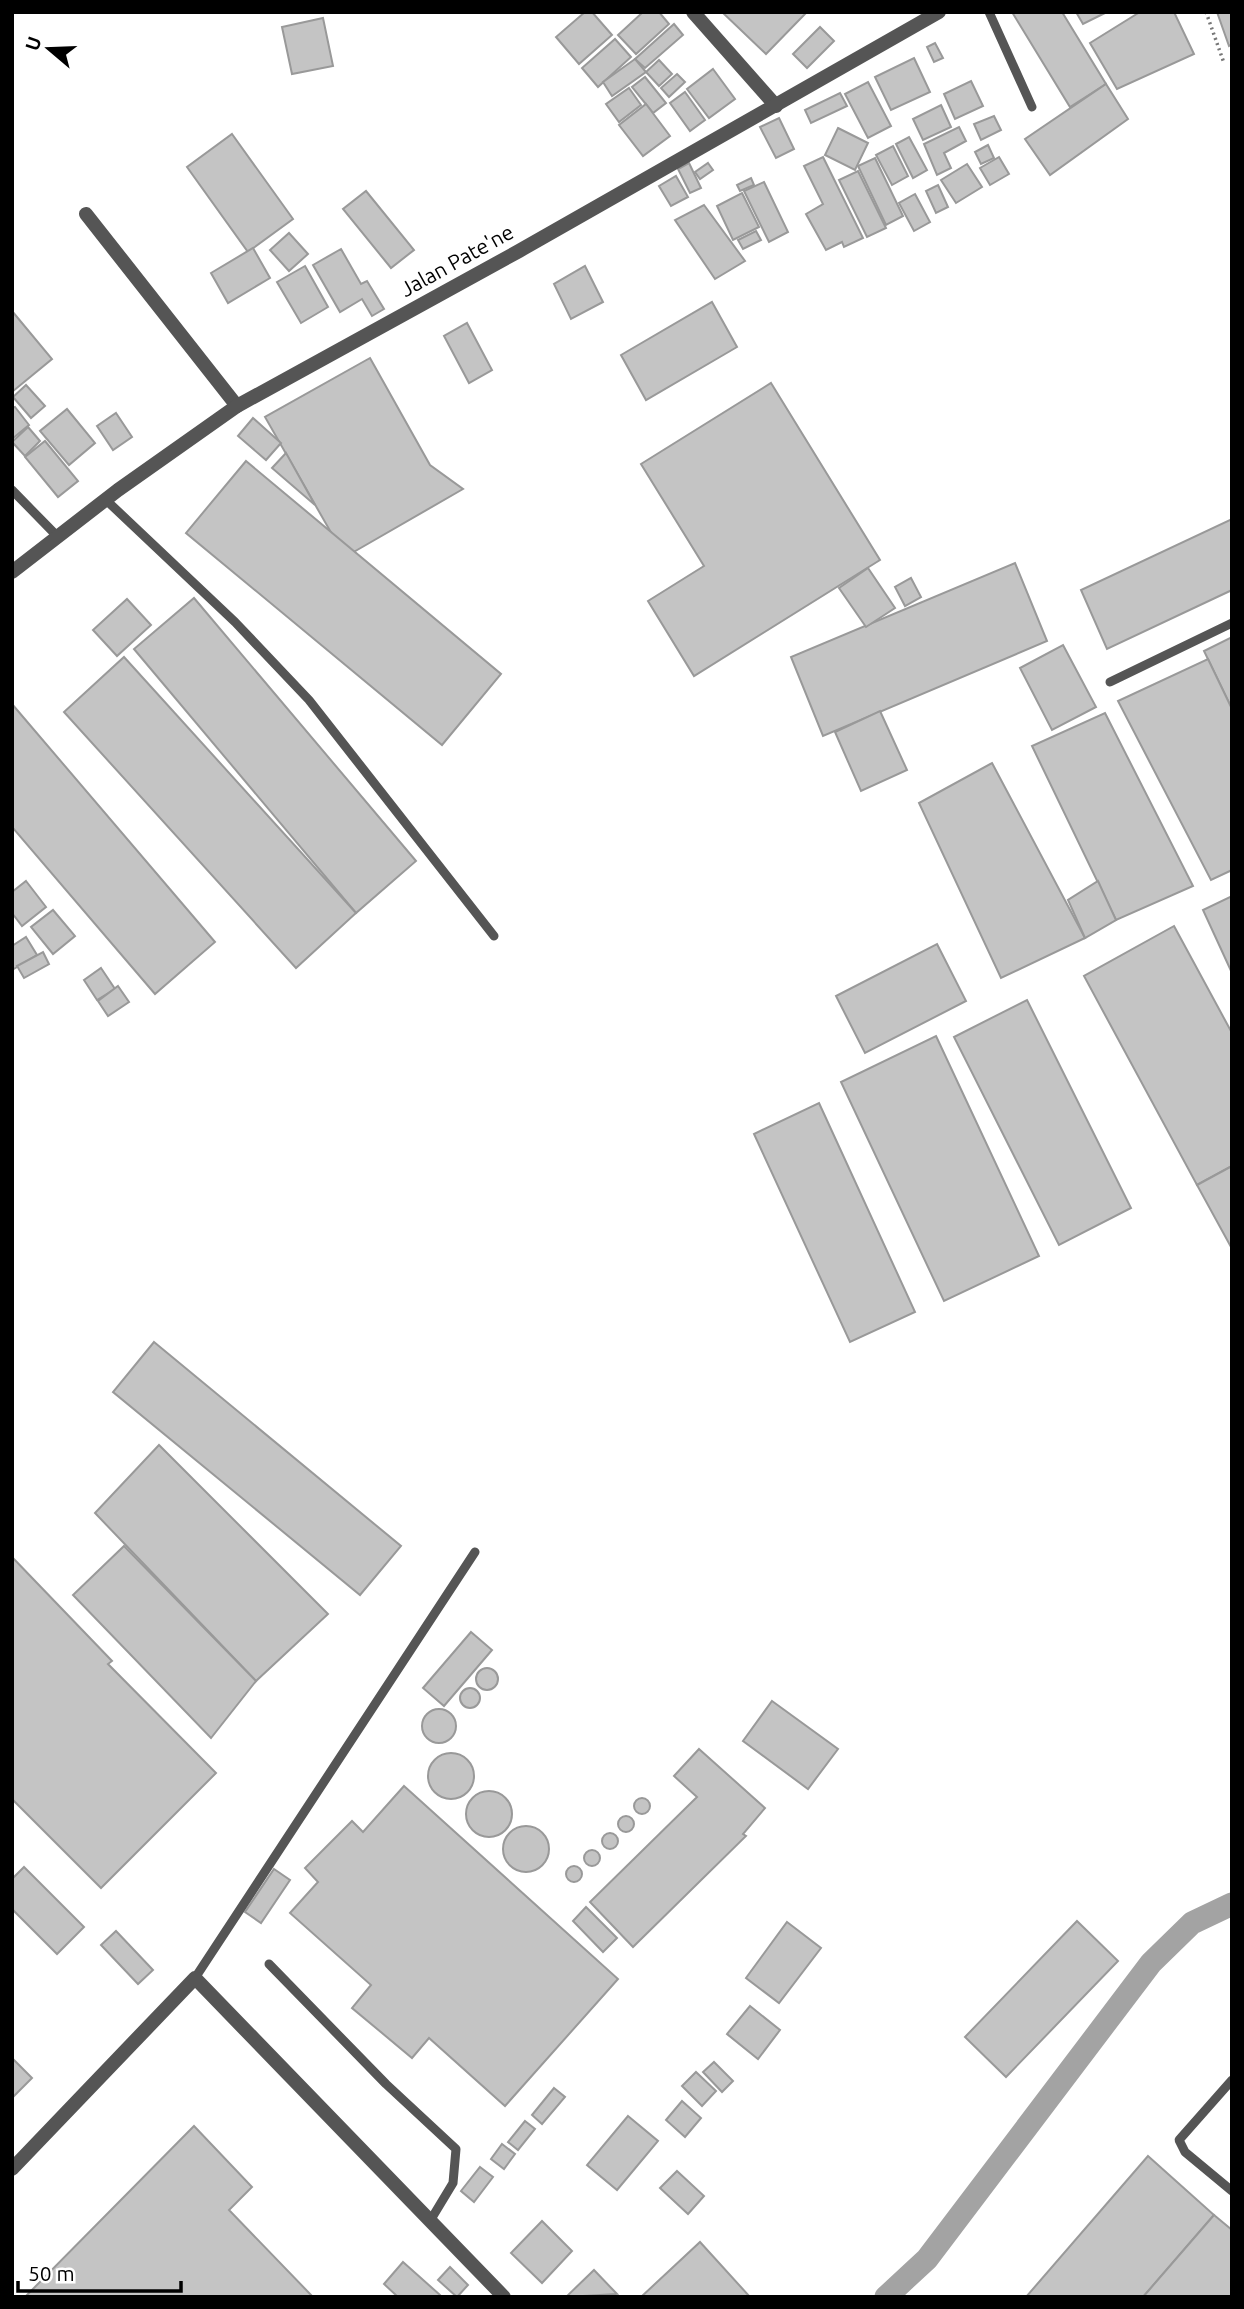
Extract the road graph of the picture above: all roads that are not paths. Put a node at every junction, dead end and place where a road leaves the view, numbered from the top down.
1 (693, 12) edge
2 (939, 12) edge
3 (989, 12) edge
4 (776, 106) junction
5 (1032, 107) dead end
6 (86, 214) dead end
7 (237, 406) junction
8 (12, 490) edge
9 (106, 500) junction
10 (58, 537) junction
11 (12, 572) edge
12 (1232, 623) edge
13 (1110, 682) dead end
14 (494, 936) dead end
15 (475, 1552) dead end
16 (270, 1964) dead end
17 (195, 1978) junction
18 (1232, 2080) edge
19 (12, 2169) edge
20 (1232, 2191) edge
21 (430, 2221) junction
22 (504, 2297) edge

1 - 4 street
2 - 4 street, Jalan Pate'ne
3 - 5 lane
4 - 7 street, Jalan Pate'ne
6 - 7 street
7 - 9 street, Jalan Pate'ne
8 - 10 lane
9 - 10 street, Jalan Pate'ne
9 - 14 lane
10 - 11 street, Jalan Pate'ne
12 - 13 lane
15 - 17 lane
16 - 21 lane
17 - 19 street
17 - 21 street
18 - 20 lane
21 - 22 street

